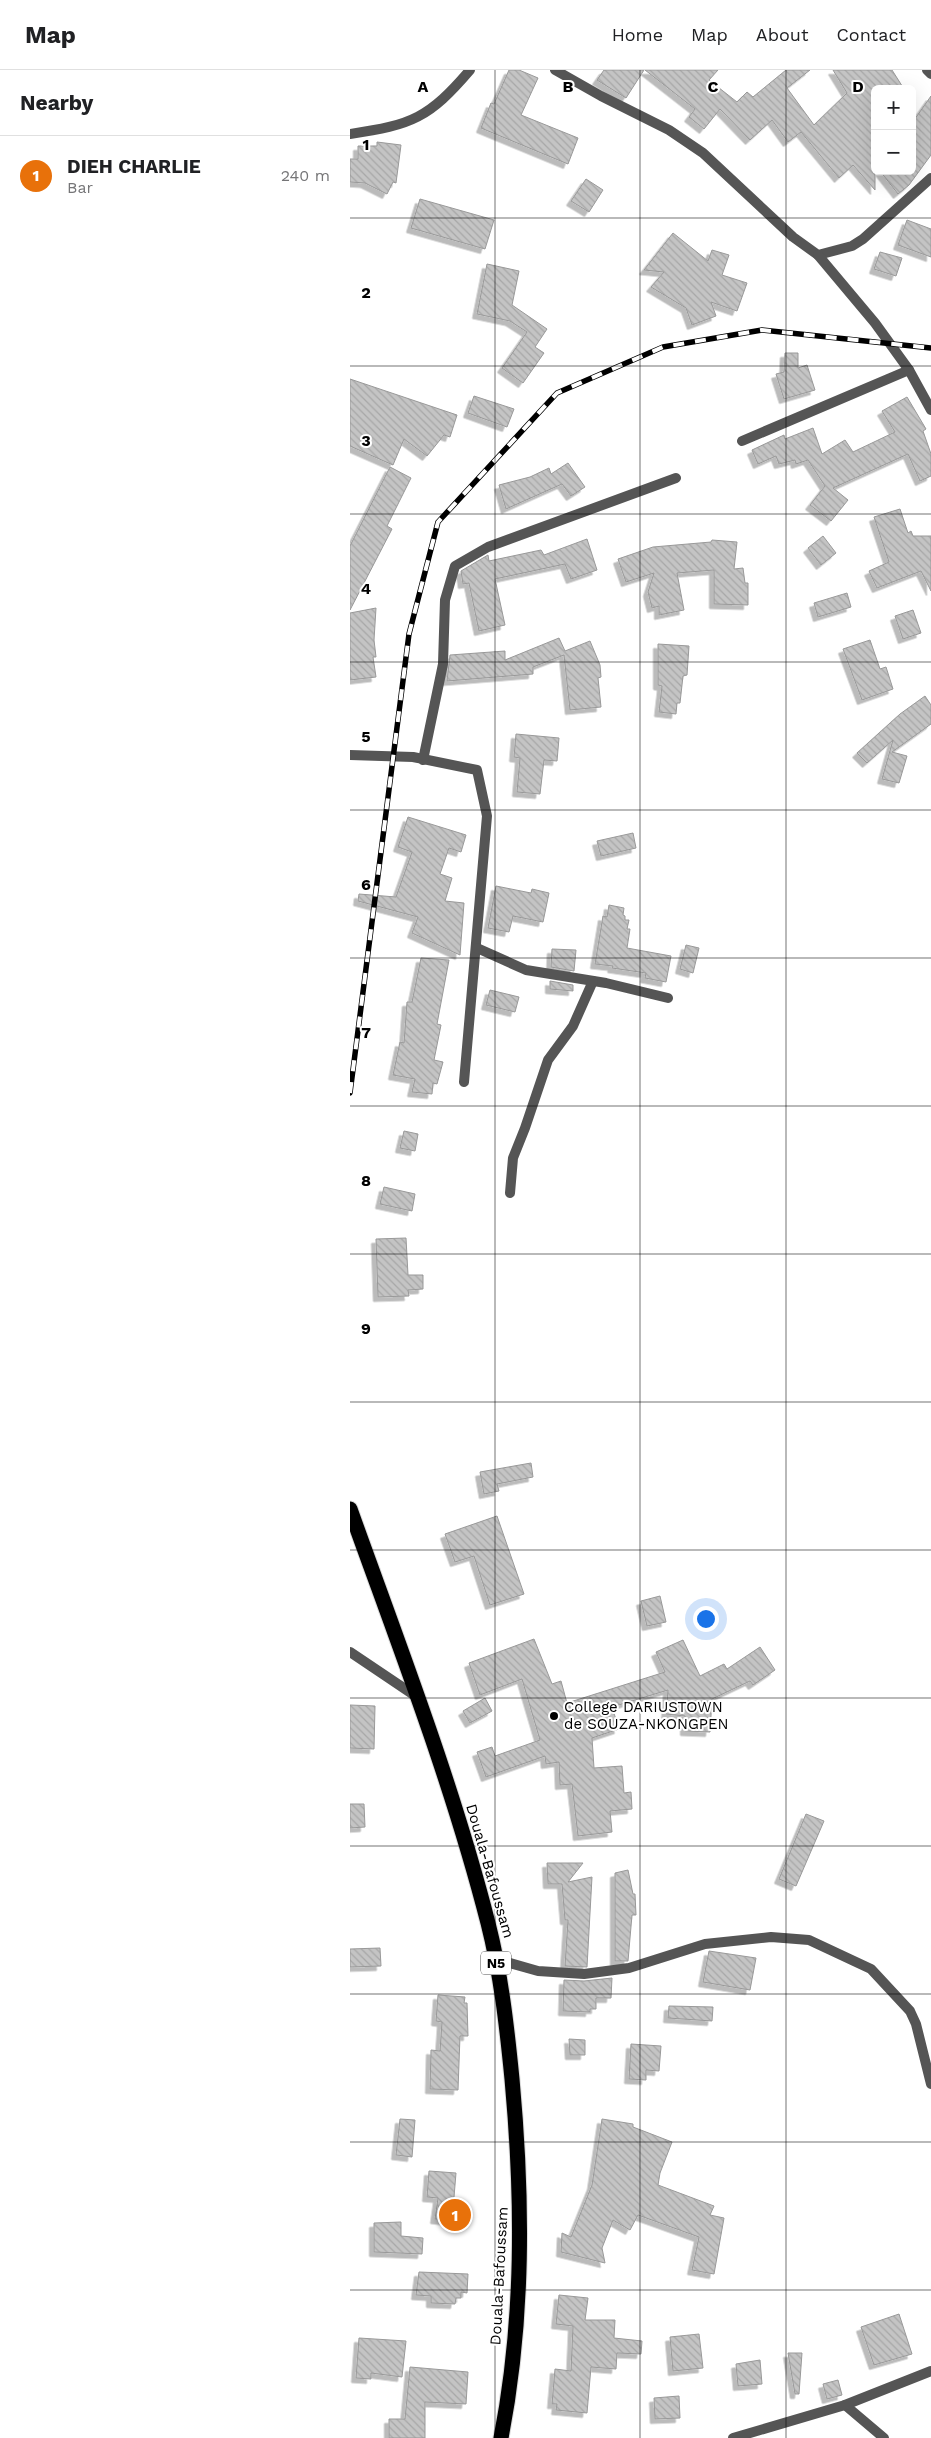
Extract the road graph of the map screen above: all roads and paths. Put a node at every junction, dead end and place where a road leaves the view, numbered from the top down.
1 (470, 70) edge
2 (555, 70) edge
3 (927, 70) edge
4 (931, 74) edge
5 (350, 134) edge
6 (931, 178) edge
7 (818, 255) junction
8 (909, 370) junction
9 (931, 410) edge
10 (742, 441) dead end
11 (676, 478) dead end
12 (350, 755) edge
13 (423, 760) junction
14 (476, 948) junction
15 (593, 981) junction
16 (668, 998) dead end
17 (464, 1082) dead end
18 (510, 1193) dead end
19 (350, 1509) edge
20 (350, 1652) edge
21 (417, 1698) junction
22 (496, 1959) junction
23 (931, 2084) edge
24 (931, 2371) edge
25 (845, 2405) junction
26 (501, 2438) edge
27 (733, 2438) edge
28 (884, 2438) edge

1 - 5 street
2 - 7 street
3 - 4 street
6 - 7 street
7 - 8 street
8 - 9 street
8 - 10 street
11 - 13 street
12 - 13 street
13 - 14 street
14 - 15 street
14 - 17 street
15 - 16 street
15 - 18 street
19 - 21 highway, Douala-Bafoussam / N5
20 - 21 street
21 - 22 highway, Douala-Bafoussam / N5
22 - 23 street
22 - 26 highway, Douala-Bafoussam / N5
24 - 25 street
25 - 27 street
25 - 28 street

